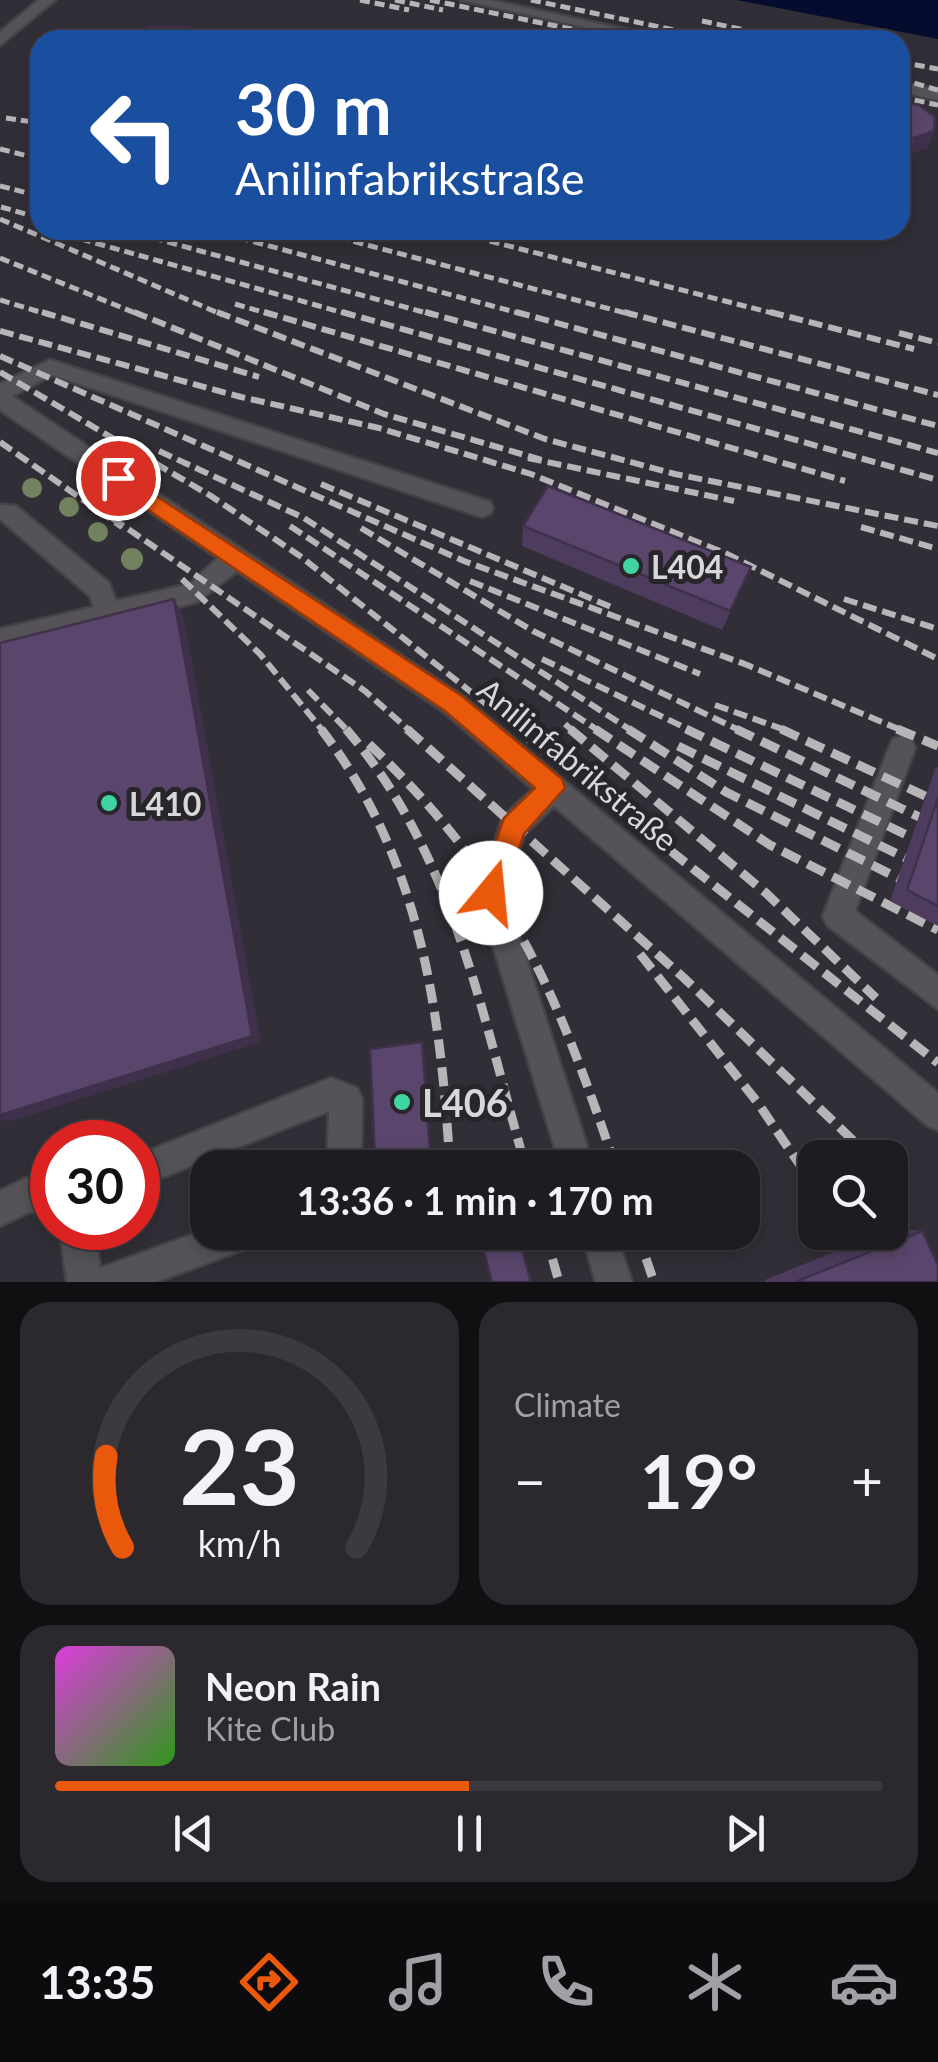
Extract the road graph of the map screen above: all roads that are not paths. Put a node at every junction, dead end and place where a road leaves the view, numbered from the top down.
1 (48, 0) edge
2 (468, 0) edge
3 (616, 30) edge
4 (0, 40) edge
5 (910, 89) edge
6 (938, 95) edge
7 (0, 396) edge
8 (482, 508) dead end
9 (8, 512) dead end
10 (235, 558) junction
11 (109, 614) junction
12 (0, 640) edge
13 (902, 748) dead end
14 (553, 788) junction
15 (938, 994) edge
16 (938, 1114) edge
17 (192, 1150) edge
18 (345, 1150) edge
19 (572, 1150) edge
20 (190, 1151) edge
21 (160, 1163) edge
22 (30, 1195) edge
23 (0, 1209) edge
24 (81, 1250) edge
25 (196, 1250) edge
26 (604, 1250) edge
27 (86, 1282) edge
28 (108, 1282) edge
29 (614, 1282) edge

1 - 4 street
2 - 3 street
5 - 6 street
7 - 8 street
7 - 10 street, Anilinfabrikstraße
9 - 11 street
10 - 11 street
10 - 14 street, Anilinfabrikstraße
11 - 12 street
13 - 15 street
14 - 16 street, Anilinfabrikstraße
14 - 19 street
17 - 18 street
20 - 21 street
22 - 23 street
24 - 27 street
25 - 28 street
26 - 29 street

